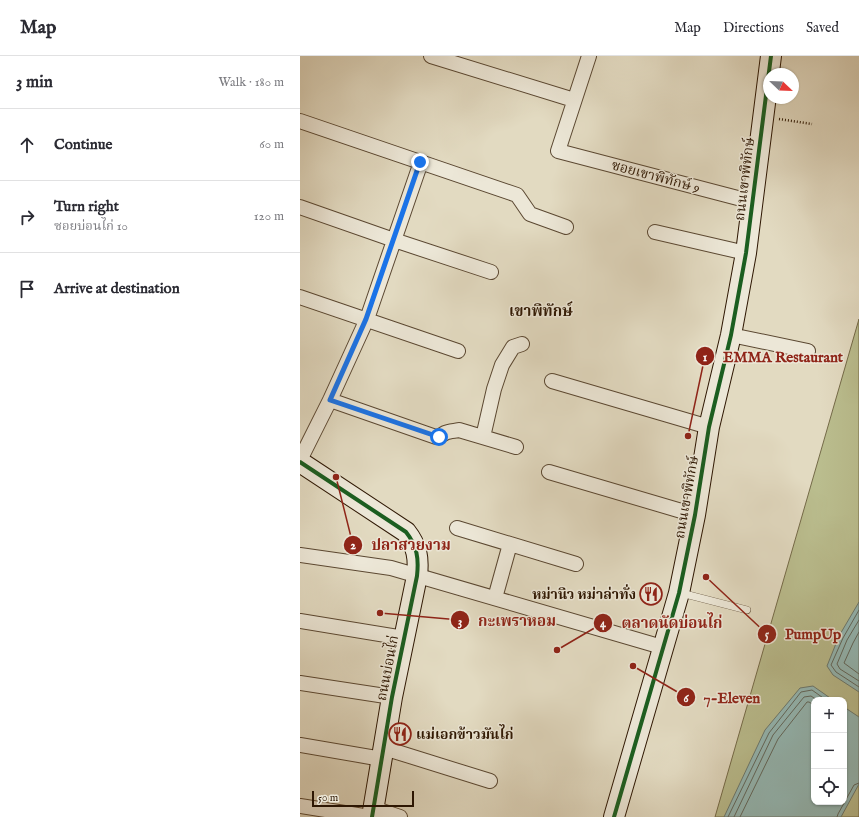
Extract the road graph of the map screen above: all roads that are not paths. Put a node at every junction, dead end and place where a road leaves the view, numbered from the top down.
1 (431, 56) edge
2 (589, 56) edge
3 (771, 56) edge
4 (574, 100) junction
5 (300, 121) edge
6 (420, 162) junction
7 (753, 202) junction
8 (300, 207) edge
9 (566, 227) dead end
10 (656, 232) dead end
11 (394, 240) junction
12 (746, 252) junction
13 (491, 272) dead end
14 (300, 297) edge
15 (366, 319) junction
16 (731, 334) junction
17 (522, 344) dead end
18 (458, 351) dead end
19 (808, 351) dead end
20 (552, 381) dead end
21 (330, 400) junction
22 (709, 427) junction
23 (483, 437) junction
24 (516, 447) dead end
25 (300, 461) edge
26 (549, 472) dead end
27 (695, 515) junction
28 (457, 528) dead end
29 (510, 544) junction
30 (300, 556) edge
31 (576, 564) dead end
32 (417, 576) junction
33 (679, 593) junction
34 (495, 598) junction
35 (747, 610) dead end
36 (300, 622) edge
37 (404, 638) junction
38 (662, 647) junction
39 (300, 683) edge
40 (392, 697) junction
41 (300, 745) edge
42 (383, 753) junction
43 (490, 781) dead end
44 (300, 806) edge
45 (372, 814) edge
46 (400, 817) edge
47 (614, 817) edge

1 - 4 street
2 - 4 street
3 - 7 street, ถนนเขาพิทักษ์
4 - 7 street, ซอยเขาพิทักษ์ 9
5 - 6 street
6 - 9 street
6 - 11 street
7 - 12 street, ถนนเขาพิทักษ์
8 - 11 street
10 - 12 street
11 - 13 street
11 - 15 street
12 - 16 street, ถนนเขาพิทักษ์
14 - 15 street
15 - 18 street
15 - 21 street
16 - 19 street
16 - 22 street, ถนนเขาพิทักษ์
17 - 23 street
20 - 22 street
21 - 23 street
21 - 25 street
22 - 27 street, ถนนเขาพิทักษ์
23 - 24 street
25 - 32 street, ถนนบ่อนไก่
26 - 27 street
27 - 33 street, ถนนเขาพิทักษ์
28 - 29 street
29 - 31 street
29 - 34 street
30 - 32 street
32 - 34 street
32 - 37 street, ถนนบ่อนไก่
33 - 35 lane
33 - 38 street, ถนนเขาพิทักษ์
34 - 38 street
36 - 37 street
37 - 40 street, ถนนบ่อนไก่
38 - 47 street, ถนนเขาพิทักษ์
39 - 40 street
40 - 42 street, ถนนบ่อนไก่
41 - 42 street
42 - 43 street
42 - 45 street, ถนนบ่อนไก่
44 - 45 street
45 - 46 street

